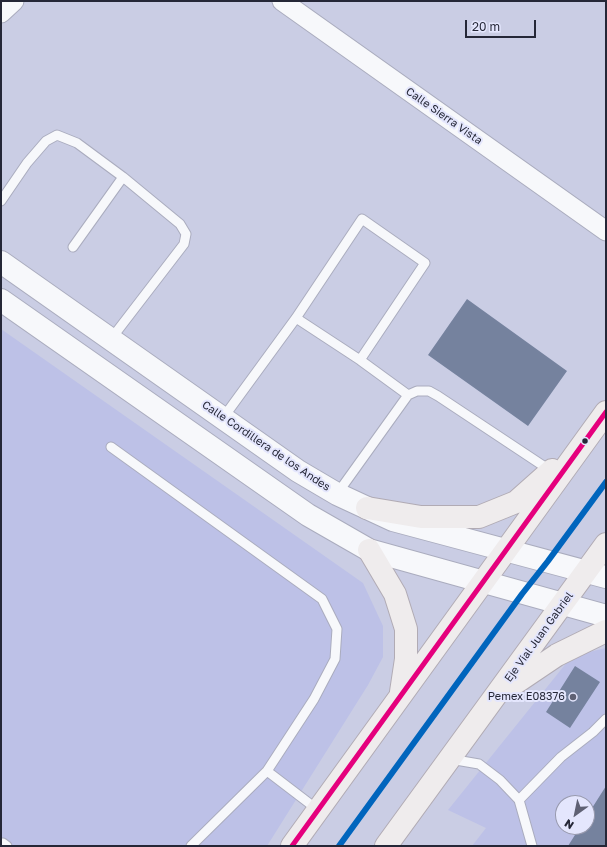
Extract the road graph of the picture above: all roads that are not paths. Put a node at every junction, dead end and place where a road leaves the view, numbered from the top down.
1 (14, 1) edge
2 (282, 1) edge
3 (1, 14) edge
4 (123, 177) junction
5 (1, 201) edge
6 (606, 231) edge
7 (73, 247) dead end
8 (1, 262) edge
9 (1, 300) edge
10 (296, 318) junction
11 (111, 338) junction
12 (360, 360) junction
13 (408, 395) junction
14 (606, 412) edge
15 (223, 418) junction
16 (111, 447) dead end
17 (578, 449) junction
18 (551, 471) junction
19 (337, 494) junction
20 (366, 508) junction
21 (606, 544) edge
22 (369, 550) junction
23 (505, 550) junction
24 (596, 574) edge
25 (482, 582) junction
26 (563, 604) junction
27 (606, 616) edge
28 (606, 631) edge
29 (400, 696) junction
30 (497, 696) junction
31 (606, 719) edge
32 (449, 758) junction
33 (267, 771) junction
34 (519, 800) junction
35 (318, 810) junction
36 (191, 846) edge
37 (292, 846) edge
38 (386, 846) edge
39 (532, 846) edge

1 - 3 street
2 - 6 street, Calle Sierra Vista
4 - 5 lane
4 - 7 lane
4 - 11 lane
8 - 11 main road, Calle Cordillera de los Andes
9 - 22 main road
10 - 12 lane
10 - 12 lane
10 - 15 lane
11 - 15 main road, Calle Cordillera de los Andes
12 - 13 lane
13 - 18 lane
13 - 19 lane
14 - 17 main road
15 - 19 main road, Calle Cordillera de los Andes
16 - 33 lane
17 - 18 main road
17 - 23 main road
18 - 20 main road
19 - 20 main road, Calle Cordillera de los Andes
20 - 23 main road, Calle Cordillera de los Andes
21 - 24 main road, Eje Vial Juan Gabriel
22 - 25 main road
22 - 29 main road
23 - 24 main road, Calle Cordillera de los Andes
23 - 25 main road
24 - 26 main road, Eje Vial Juan Gabriel
25 - 26 main road
25 - 29 main road
26 - 27 main road
26 - 30 main road, Eje Vial Juan Gabriel
28 - 30 main road
29 - 35 main road
30 - 32 main road, Eje Vial Juan Gabriel
31 - 34 lane
32 - 34 lane
32 - 38 main road, Eje Vial Juan Gabriel
33 - 35 lane
33 - 36 lane
34 - 39 lane
35 - 37 main road

